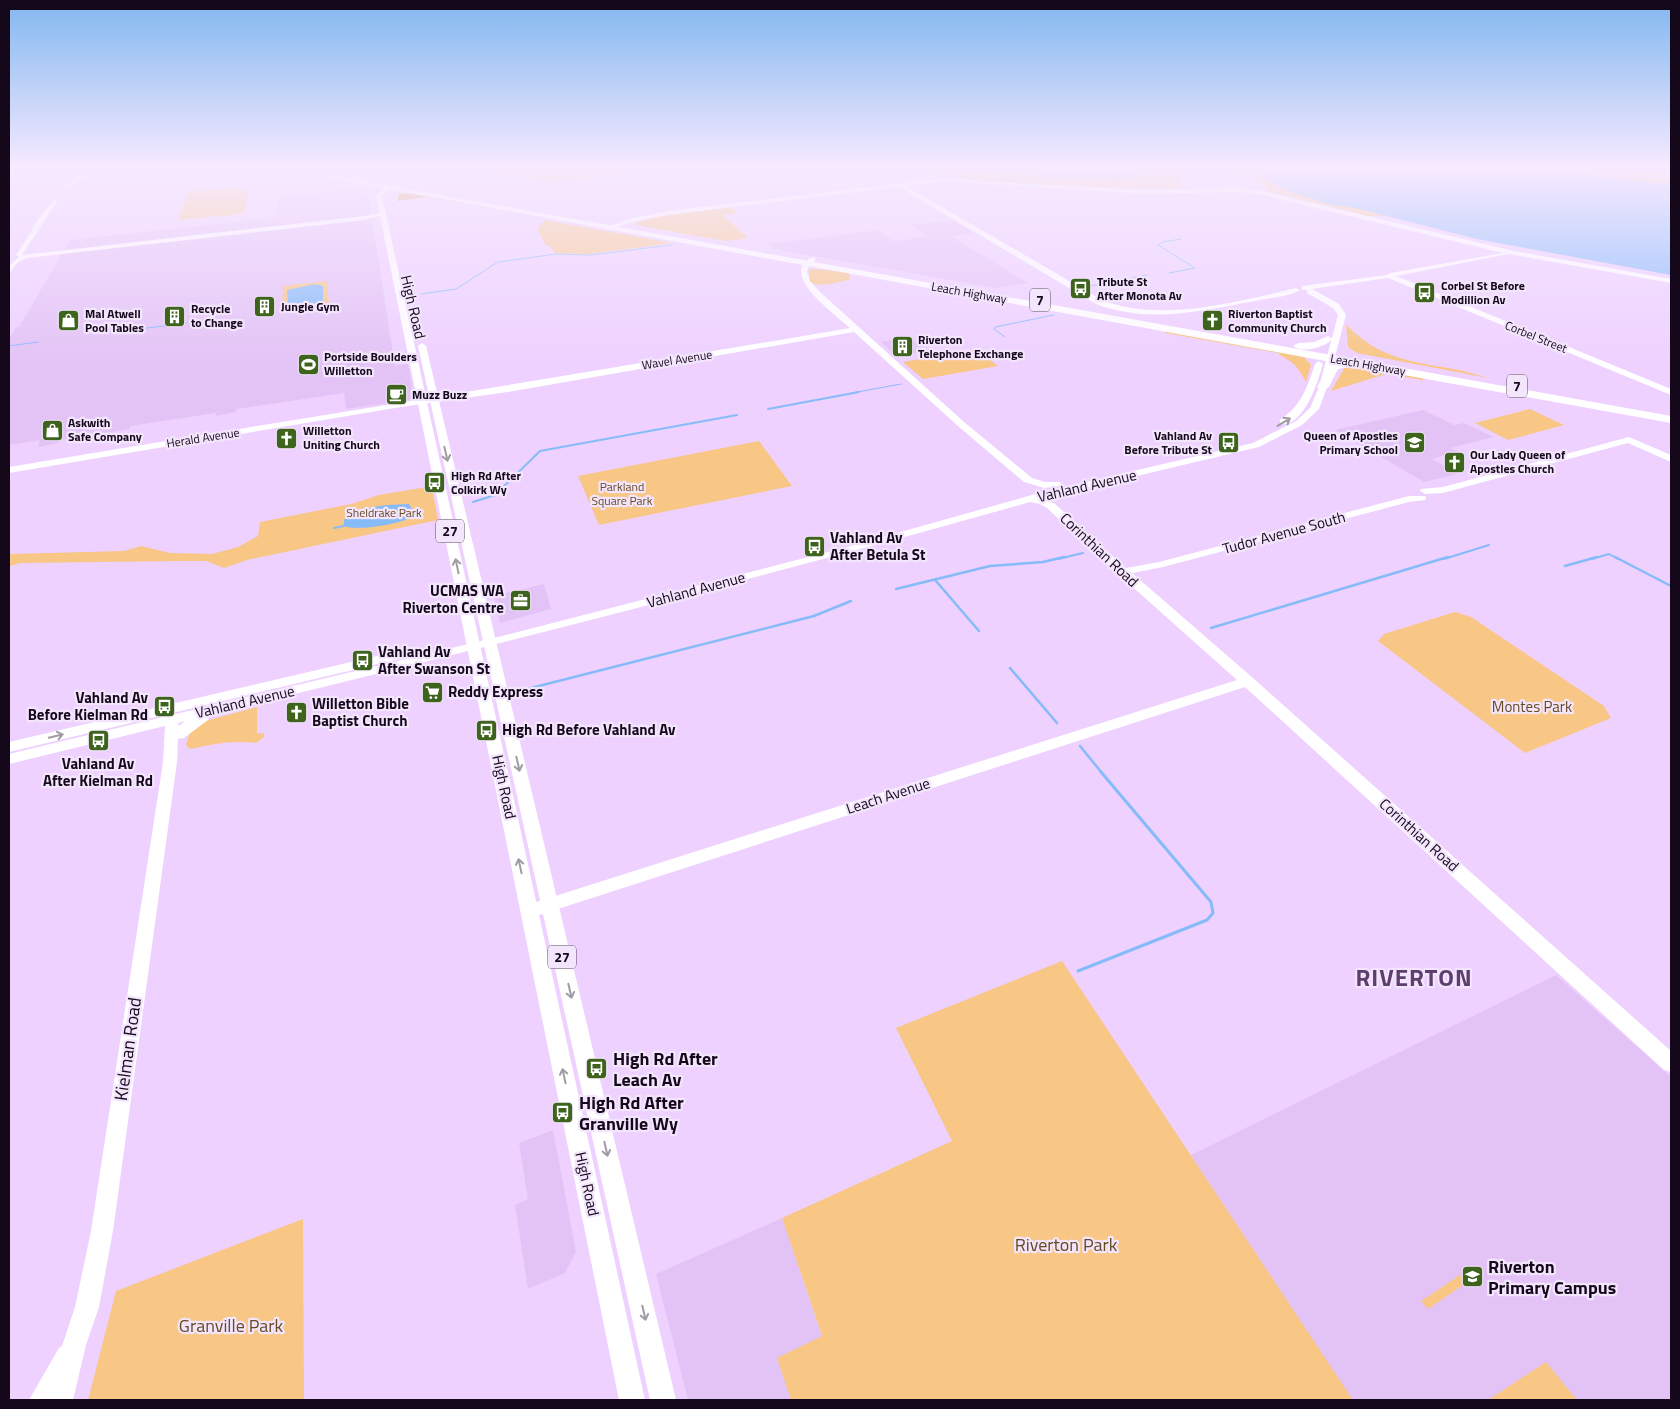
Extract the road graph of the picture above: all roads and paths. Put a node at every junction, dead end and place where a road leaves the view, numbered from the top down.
1 (35, 232) edge
2 (243, 232) edge
3 (388, 232) edge
4 (391, 232) edge
5 (643, 232) edge
6 (669, 232) edge
7 (978, 232) edge
8 (1420, 232) edge
9 (1514, 252) junction
10 (400, 253) dead end
11 (22, 256) junction
12 (805, 264) junction
13 (9, 270) edge
14 (1386, 276) junction
15 (1671, 281) edge
16 (1304, 291) junction
17 (857, 331) junction
18 (1332, 340) junction
19 (420, 341) dead end
20 (1300, 350) junction
21 (1325, 357) junction
22 (1361, 361) junction
23 (1323, 388) junction
24 (1671, 392) edge
25 (428, 401) junction
26 (1671, 414) edge
27 (1671, 420) edge
28 (970, 431) junction
29 (1671, 459) edge
30 (9, 470) edge
31 (1140, 473) junction
32 (1087, 478) junction
33 (1044, 494) junction
34 (1018, 495) junction
35 (894, 533) junction
36 (1127, 573) junction
37 (489, 639) junction
38 (474, 642) junction
39 (1245, 679) junction
40 (207, 700) junction
41 (131, 718) junction
42 (174, 728) junction
43 (9, 747) edge
44 (9, 759) edge
45 (539, 904) junction
46 (1671, 1063) edge
47 (74, 1345) junction
48 (41, 1400) edge
49 (61, 1400) edge
50 (632, 1400) edge
51 (663, 1400) edge

1 - 11 street
2 - 11 street
3 - 25 main road, High Road / 27
4 - 10 main road, High Road / 27
5 - 12 highway, Leach Highway / 7
6 - 12 highway, Leach Highway / 7
7 - 16 street
8 - 9 street
9 - 14 street
9 - 15 street
11 - 13 street
12 - 17 street, Corinthian Road
12 - 20 highway, Leach Highway / 7
12 - 20 highway, Leach Highway / 7
14 - 16 street
14 - 24 street, Corbel Street
16 - 18 street
17 - 25 street, Wavel Avenue
17 - 28 street, Corinthian Road
18 - 20 highway
18 - 21 street
18 - 22 highway
19 - 25 main road, High Road / 27
20 - 21 highway
20 - 21 highway, Leach Highway / 7
21 - 22 highway, Leach Highway / 7
21 - 23 street, Vahland Avenue
32 -> 21 street, Vahland Avenue
22 - 23 highway
22 - 26 highway, Leach Highway / 7
22 - 27 highway, Leach Highway / 7
23 - 31 street, Vahland Avenue
25 - 30 street, Herald Avenue
25 -> 37 main road, High Road / 27
38 -> 25 main road, High Road / 27
28 - 33 street, Corinthian Road
28 - 33 main road, Corinthian Road
29 - 36 street, Tudor Avenue South
31 - 32 street
31 - 33 street, Vahland Avenue
32 - 33 street, Vahland Avenue
33 - 34 street
33 - 34 street
33 - 35 street, Vahland Avenue
33 - 36 street, Corinthian Road
33 - 36 street, Corinthian Road
34 - 35 street, Vahland Avenue
35 - 37 street, Vahland Avenue
36 - 39 street, Corinthian Road
37 - 38 street, Vahland Avenue
37 -> 45 main road, High Road / 27
38 - 40 street, Vahland Avenue
38 - 42 street, Vahland Avenue
45 -> 38 main road, High Road / 27
39 - 45 street, Leach Avenue
39 - 46 street, Corinthian Road
40 - 41 street, Vahland Avenue
40 - 42 street
41 - 42 street
43 -> 41 street, Vahland Avenue
42 - 44 street
42 - 47 street, Kielman Road
50 -> 45 main road, High Road / 27
45 -> 51 main road, High Road / 27
47 - 48 street, Kielman Road
47 - 49 street, Kielman Road

